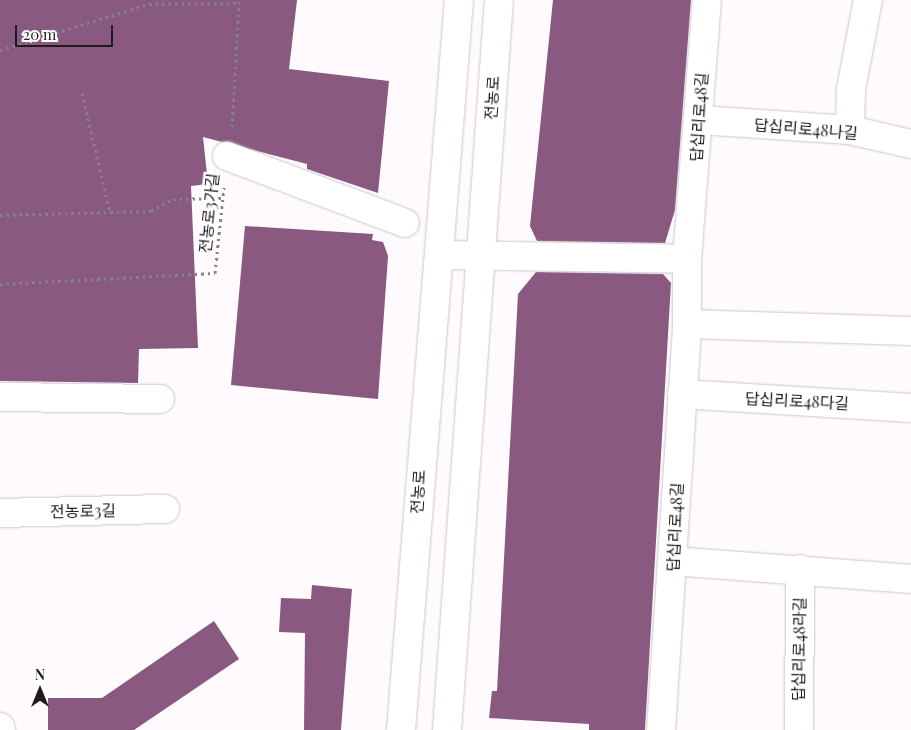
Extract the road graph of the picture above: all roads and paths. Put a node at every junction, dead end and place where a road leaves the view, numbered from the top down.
1 (459, 0) edge
2 (499, 0) edge
3 (708, 0) edge
4 (868, 0) edge
5 (239, 1) edge
6 (0, 50) edge
7 (82, 94) dead end
8 (700, 120) junction
9 (850, 130) junction
10 (911, 144) edge
11 (227, 156) junction
12 (223, 198) junction
13 (110, 212) junction
14 (0, 215) edge
15 (406, 223) dead end
16 (441, 254) junction
17 (481, 255) junction
18 (687, 259) junction
19 (0, 284) edge
20 (687, 324) junction
21 (911, 331) edge
22 (682, 394) junction
23 (0, 397) edge
24 (160, 399) dead end
25 (911, 408) edge
26 (165, 509) dead end
27 (0, 513) edge
28 (673, 562) junction
29 (800, 568) junction
30 (911, 579) edge
31 (401, 730) edge
32 (447, 730) edge
33 (661, 730) edge
34 (798, 730) edge

1 - 16 street, 전농로
2 - 17 street, 전농로
3 - 8 street, 답십리로48길
4 - 9 street
5 - 6 path
5 - 11 path, 전농로3가길
7 - 13 path
8 - 9 street, 답십리로48나길
8 - 18 street, 답십리로48길
9 - 10 street, 답십리로48나길
11 - 12 path, 전농로3가길
11 - 15 street
12 - 13 path
12 - 19 path, 전농로3가길
13 - 14 path
16 - 17 street
16 - 31 street, 전농로
17 - 18 street
17 - 32 street, 전농로
18 - 20 street, 답십리로48길
20 - 21 street
20 - 22 street, 답십리로48길
22 - 25 street, 답십리로48다길
22 - 28 street, 답십리로48길
23 - 24 street
26 - 27 street, 전농로3길
28 - 29 street
28 - 33 street, 답십리로48길
29 - 30 street
29 - 34 street, 답십리로48라길

